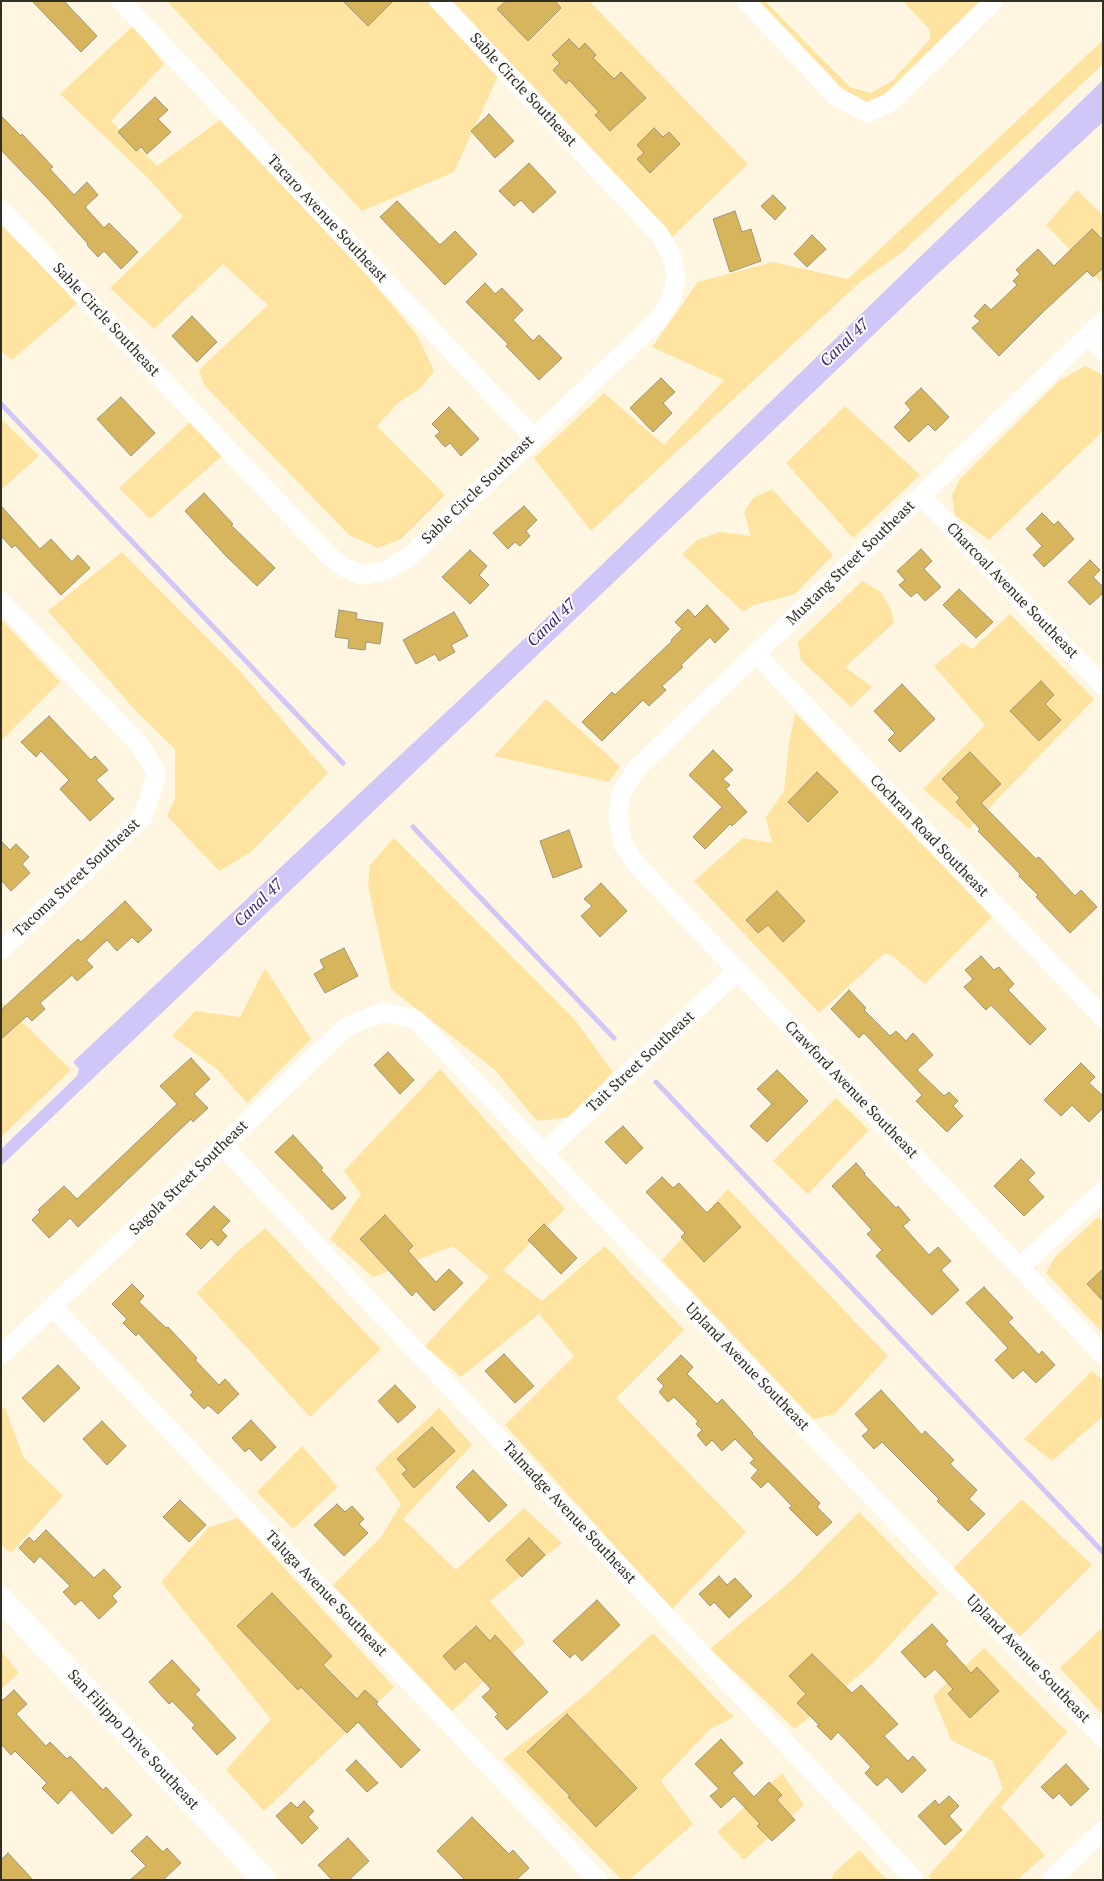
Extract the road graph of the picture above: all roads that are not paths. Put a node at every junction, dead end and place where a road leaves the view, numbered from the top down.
1 (121, 1) edge
2 (439, 1) edge
3 (746, 1) edge
4 (994, 1) edge
5 (1, 209) edge
6 (1103, 321) edge
7 (1088, 336) junction
8 (1103, 351) edge
9 (533, 437) junction
10 (922, 496) junction
11 (1, 601) edge
12 (756, 654) junction
13 (1103, 686) edge
14 (618, 816) joint
15 (4, 944) edge
16 (738, 970) junction
17 (383, 1012) joint
18 (1103, 1018) edge
19 (223, 1146) junction
20 (544, 1154) junction
21 (1103, 1192) edge
22 (1020, 1267) junction
23 (53, 1307) junction
24 (1103, 1355) edge
25 (1, 1356) edge
26 (1, 1599) edge
27 (1103, 1738) edge
28 (1103, 1830) edge
29 (265, 1880) edge
30 (598, 1880) edge
31 (915, 1880) edge
32 (1051, 1880) edge

1 - 9 street, Tacaro Avenue Southeast
2 - 9 street, Sable Circle Southeast
3 - 4 street
5 - 9 street, Sable Circle Southeast
6 - 7 street, Mustang Street Southeast
7 - 8 street
7 - 10 street, Mustang Street Southeast
10 - 12 street, Mustang Street Southeast
10 - 13 street, Charcoal Avenue Southeast
11 - 15 street, Tacoma Street Southeast
12 - 14 street, Mustang Street Southeast
12 - 18 street, Cochran Road Southeast
14 - 16 street, Crawford Avenue Southeast
16 - 20 street, Tait Street Southeast
16 - 22 street, Crawford Avenue Southeast
17 - 19 street, Sagola Street Southeast
17 - 20 street, Upland Avenue Southeast
19 - 23 street, Sagola Street Southeast
19 - 31 street, Talmadge Avenue Southeast
20 - 27 street, Upland Avenue Southeast
21 - 22 street
22 - 24 street, Crawford Avenue Southeast
23 - 25 street, Sagola Street Southeast
23 - 30 street, Taluga Avenue Southeast
26 - 29 street, San Filippo Drive Southeast
28 - 32 street

